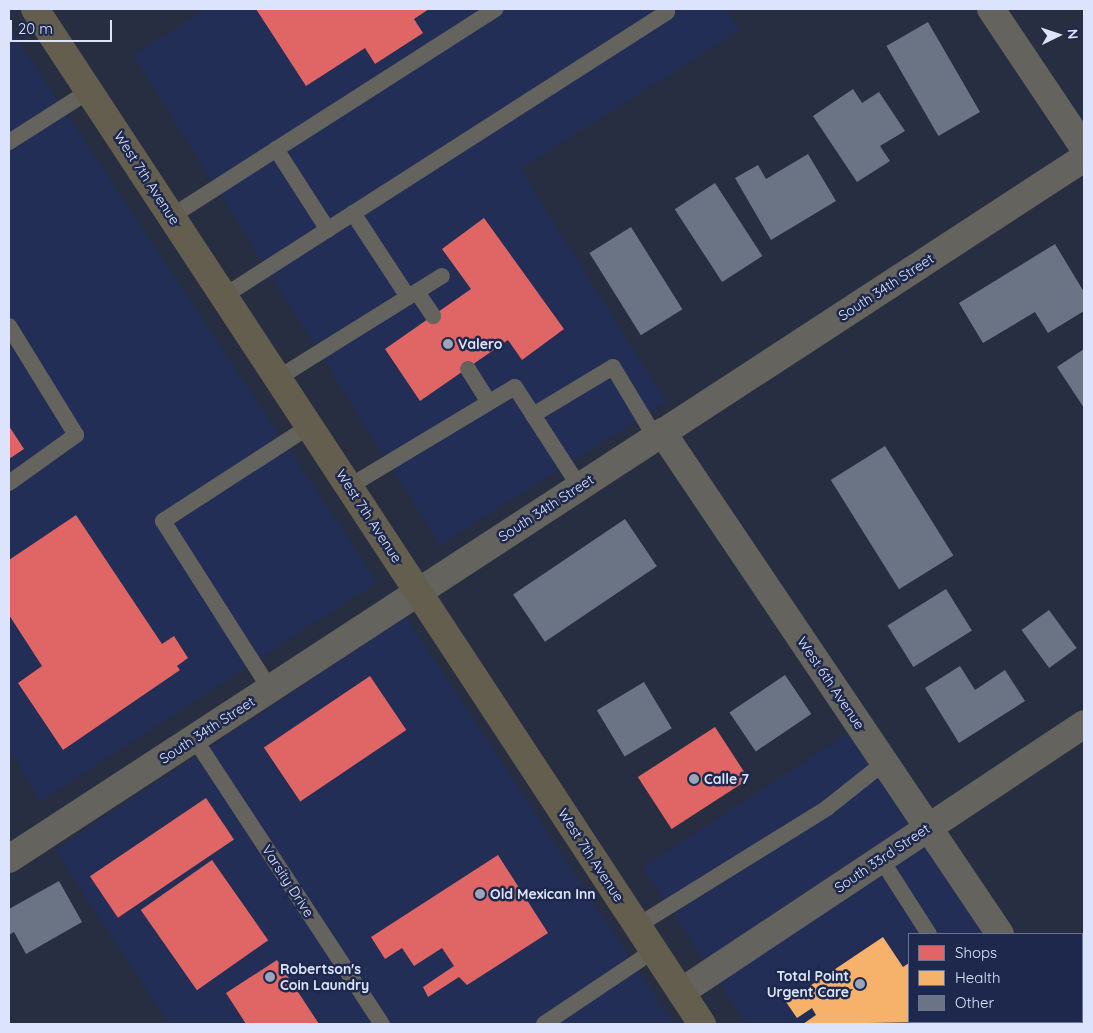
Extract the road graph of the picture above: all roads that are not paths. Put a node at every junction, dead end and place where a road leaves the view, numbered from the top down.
1 (35, 9) edge
2 (496, 9) edge
3 (665, 9) edge
4 (991, 9) edge
5 (89, 91) junction
6 (9, 142) edge
7 (1084, 148) edge
8 (276, 149) junction
9 (1084, 158) edge
10 (353, 213) junction
11 (172, 216) junction
12 (328, 230) junction
13 (442, 276) dead end
14 (412, 294) junction
15 (224, 296) junction
16 (433, 316) dead end
17 (9, 326) edge
18 (468, 369) dead end
19 (278, 378) junction
20 (489, 402) junction
21 (533, 415) junction
22 (310, 426) junction
23 (659, 434) junction
24 (9, 483) edge
25 (350, 486) junction
26 (579, 486) junction
27 (419, 592) junction
28 (270, 689) junction
29 (1084, 724) edge
30 (194, 738) junction
31 (885, 762) junction
32 (928, 827) junction
33 (9, 859) edge
34 (880, 859) junction
35 (637, 926) junction
36 (928, 933) edge
37 (999, 933) edge
38 (653, 951) junction
39 (681, 992) junction
40 (382, 1024) edge
41 (544, 1024) edge
42 (702, 1024) edge

1 - 5 main road, West 7th Avenue
2 - 8 lane
3 - 10 lane
4 - 7 street
5 - 6 lane
5 - 11 main road, West 7th Avenue
8 - 11 lane
8 - 12 lane
9 - 23 street, South 34th Street
10 - 12 lane
10 - 14 lane
11 - 15 main road, West 7th Avenue
12 - 15 lane
13 - 14 lane
14 - 16 lane
14 - 19 lane
15 - 19 main road, West 7th Avenue
17 - 24 lane
18 - 20 lane
19 - 22 main road, West 7th Avenue
20 - 21 lane
20 - 25 lane
21 - 23 lane
21 - 26 lane
22 - 25 main road, West 7th Avenue
22 - 28 lane
23 - 26 street, South 34th Street
23 - 31 street, West 6th Avenue
25 - 27 main road, West 7th Avenue
26 - 27 street, South 34th Street
27 - 28 street, South 34th Street
27 - 35 main road, West 7th Avenue
28 - 30 street, South 34th Street
29 - 32 street, South 33rd Street
30 - 33 street, South 34th Street
30 - 40 lane, Varsity Drive
31 - 32 street, West 6th Avenue
31 - 35 lane
32 - 34 street, South 33rd Street
32 - 37 street, West 6th Avenue
34 - 36 lane
34 - 39 street, South 33rd Street
35 - 38 main road, West 7th Avenue
38 - 39 main road, West 7th Avenue
38 - 41 lane
39 - 42 main road, West 7th Avenue

